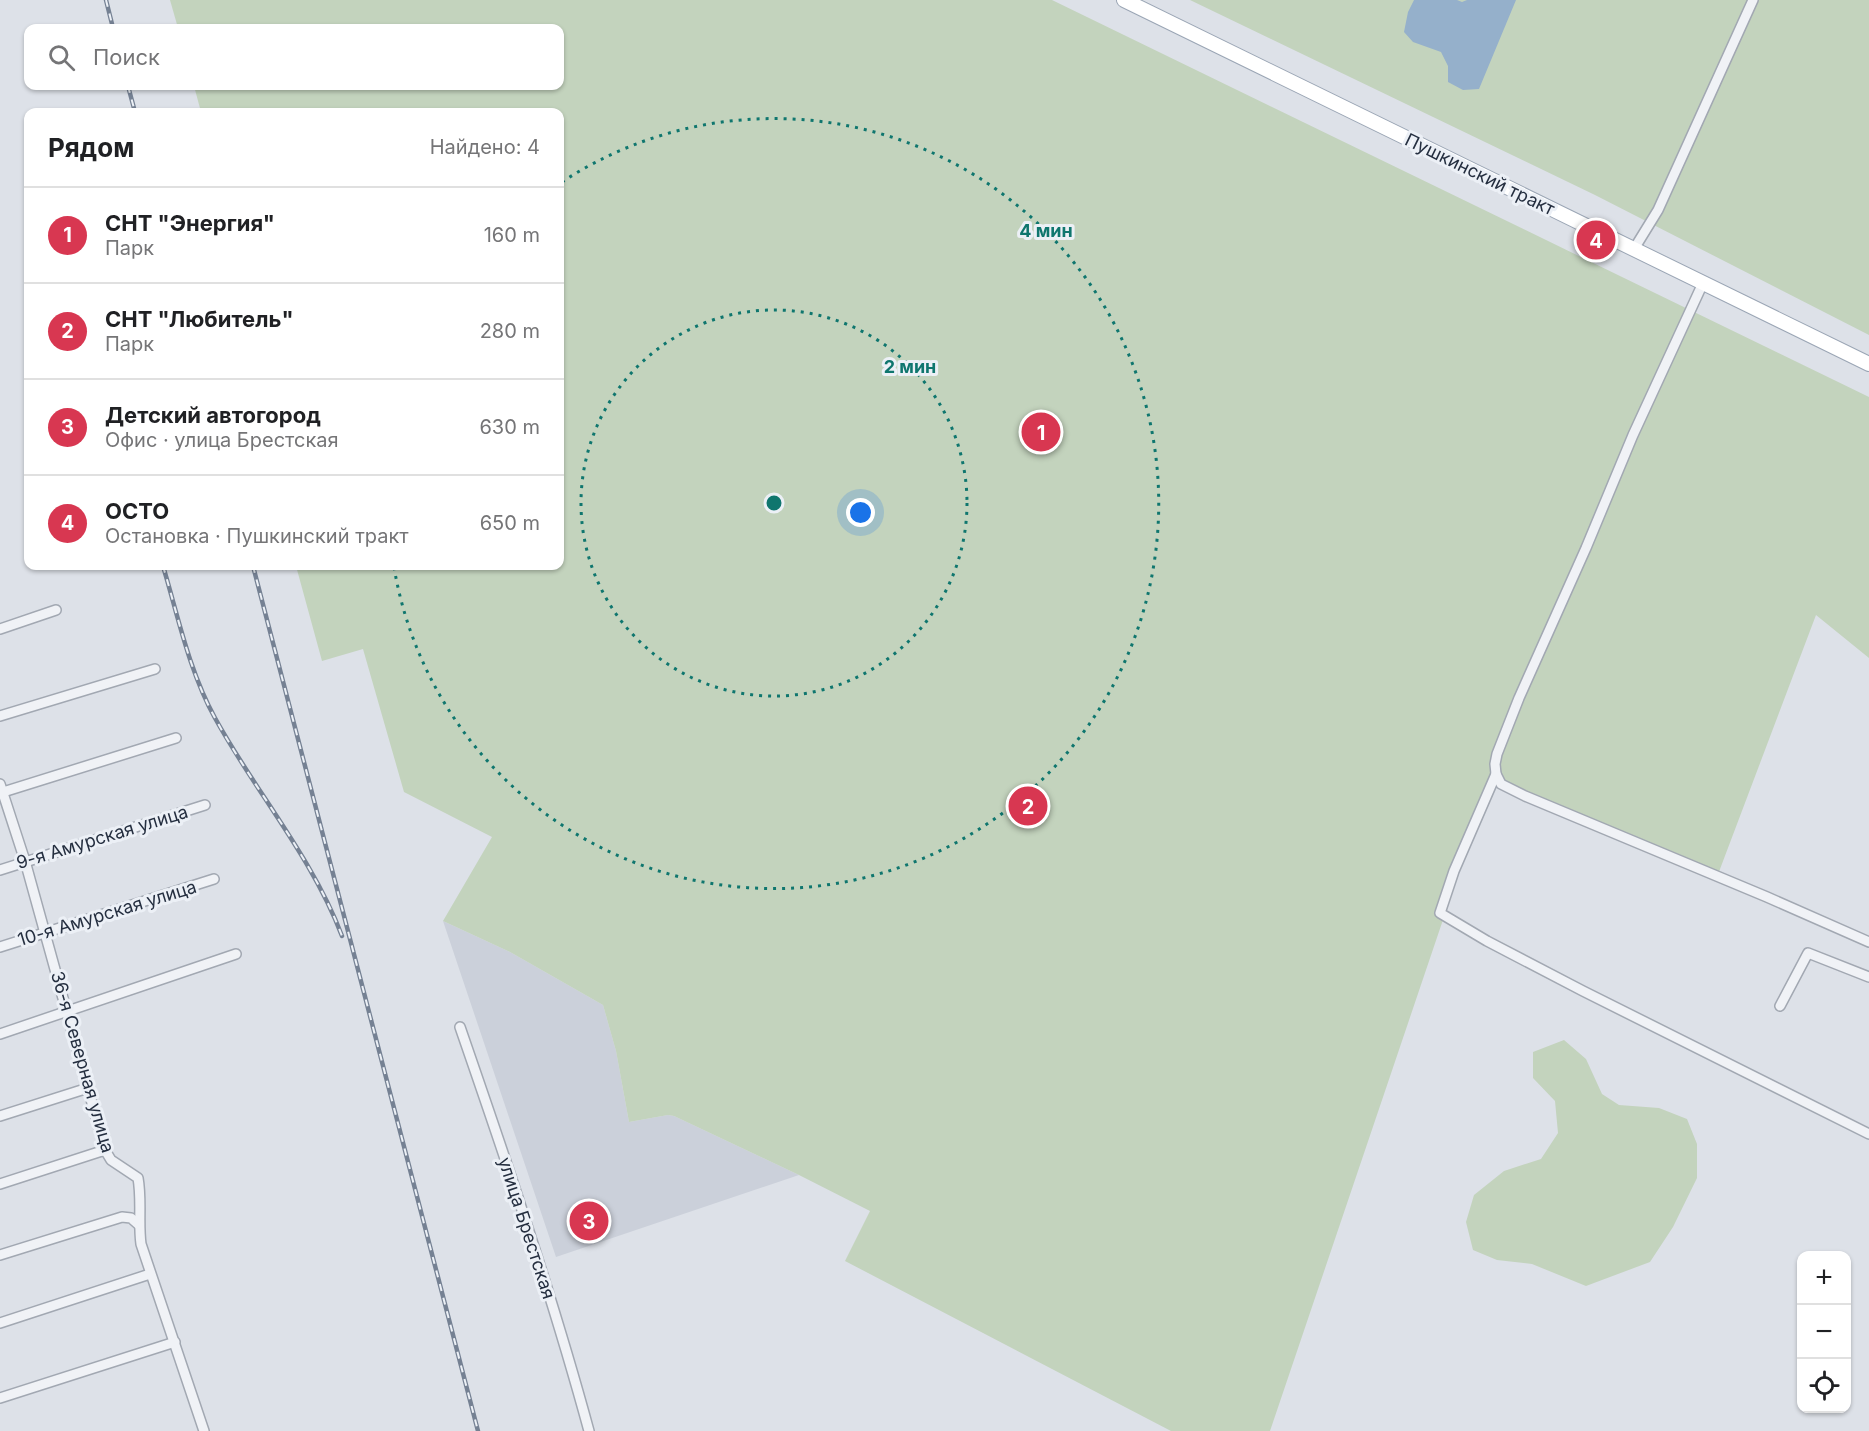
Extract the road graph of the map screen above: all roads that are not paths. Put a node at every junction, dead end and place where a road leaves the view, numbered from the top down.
1 (1124, 0) edge
2 (1753, 0) edge
3 (1634, 249) junction
4 (1703, 283) junction
5 (1869, 364) edge
6 (56, 610) dead end
7 (0, 629) edge
8 (155, 669) dead end
9 (0, 716) edge
10 (176, 738) dead end
11 (1496, 774) junction
12 (1, 789) edge
13 (205, 805) dead end
14 (25, 861) junction
15 (0, 870) edge
16 (214, 879) dead end
17 (45, 932) junction
18 (1869, 942) edge
19 (0, 947) edge
20 (236, 954) dead end
21 (1869, 977) edge
22 (1780, 1006) dead end
23 (67, 1011) junction
24 (460, 1027) dead end
25 (0, 1034) edge
26 (88, 1088) junction
27 (0, 1116) edge
28 (1869, 1134) edge
29 (105, 1150) junction
30 (0, 1184) edge
31 (139, 1225) junction
32 (0, 1255) edge
33 (150, 1274) junction
34 (0, 1323) edge
35 (175, 1342) junction
36 (0, 1398) edge
37 (204, 1431) edge
38 (589, 1431) edge

1 - 3 main road, Пушкинский тракт
2 - 3 street
3 - 4 main road, Пушкинский тракт
4 - 5 main road, Пушкинский тракт
4 - 11 street
6 - 7 street
8 - 9 street
10 - 12 street
11 - 18 street
11 - 28 street
12 - 14 street, 36-я Северная улица
13 - 14 street, 9-я Амурская улица
14 - 15 street, 9-я Амурская улица
14 - 17 street, 36-я Северная улица
16 - 17 street, 10-я Амурская улица
17 - 19 street, 10-я Амурская улица
17 - 23 street, 36-я Северная улица
20 - 23 street
21 - 22 street
23 - 25 street
23 - 26 street, 36-я Северная улица
24 - 38 street, улица Брестская
26 - 27 street
26 - 29 street, 36-я Северная улица
29 - 30 street
29 - 31 street, 36-я Северная улица
31 - 32 street
31 - 33 street, 36-я Северная улица
33 - 34 street
33 - 35 street, 36-я Северная улица
35 - 36 street
35 - 37 street, 36-я Северная улица

